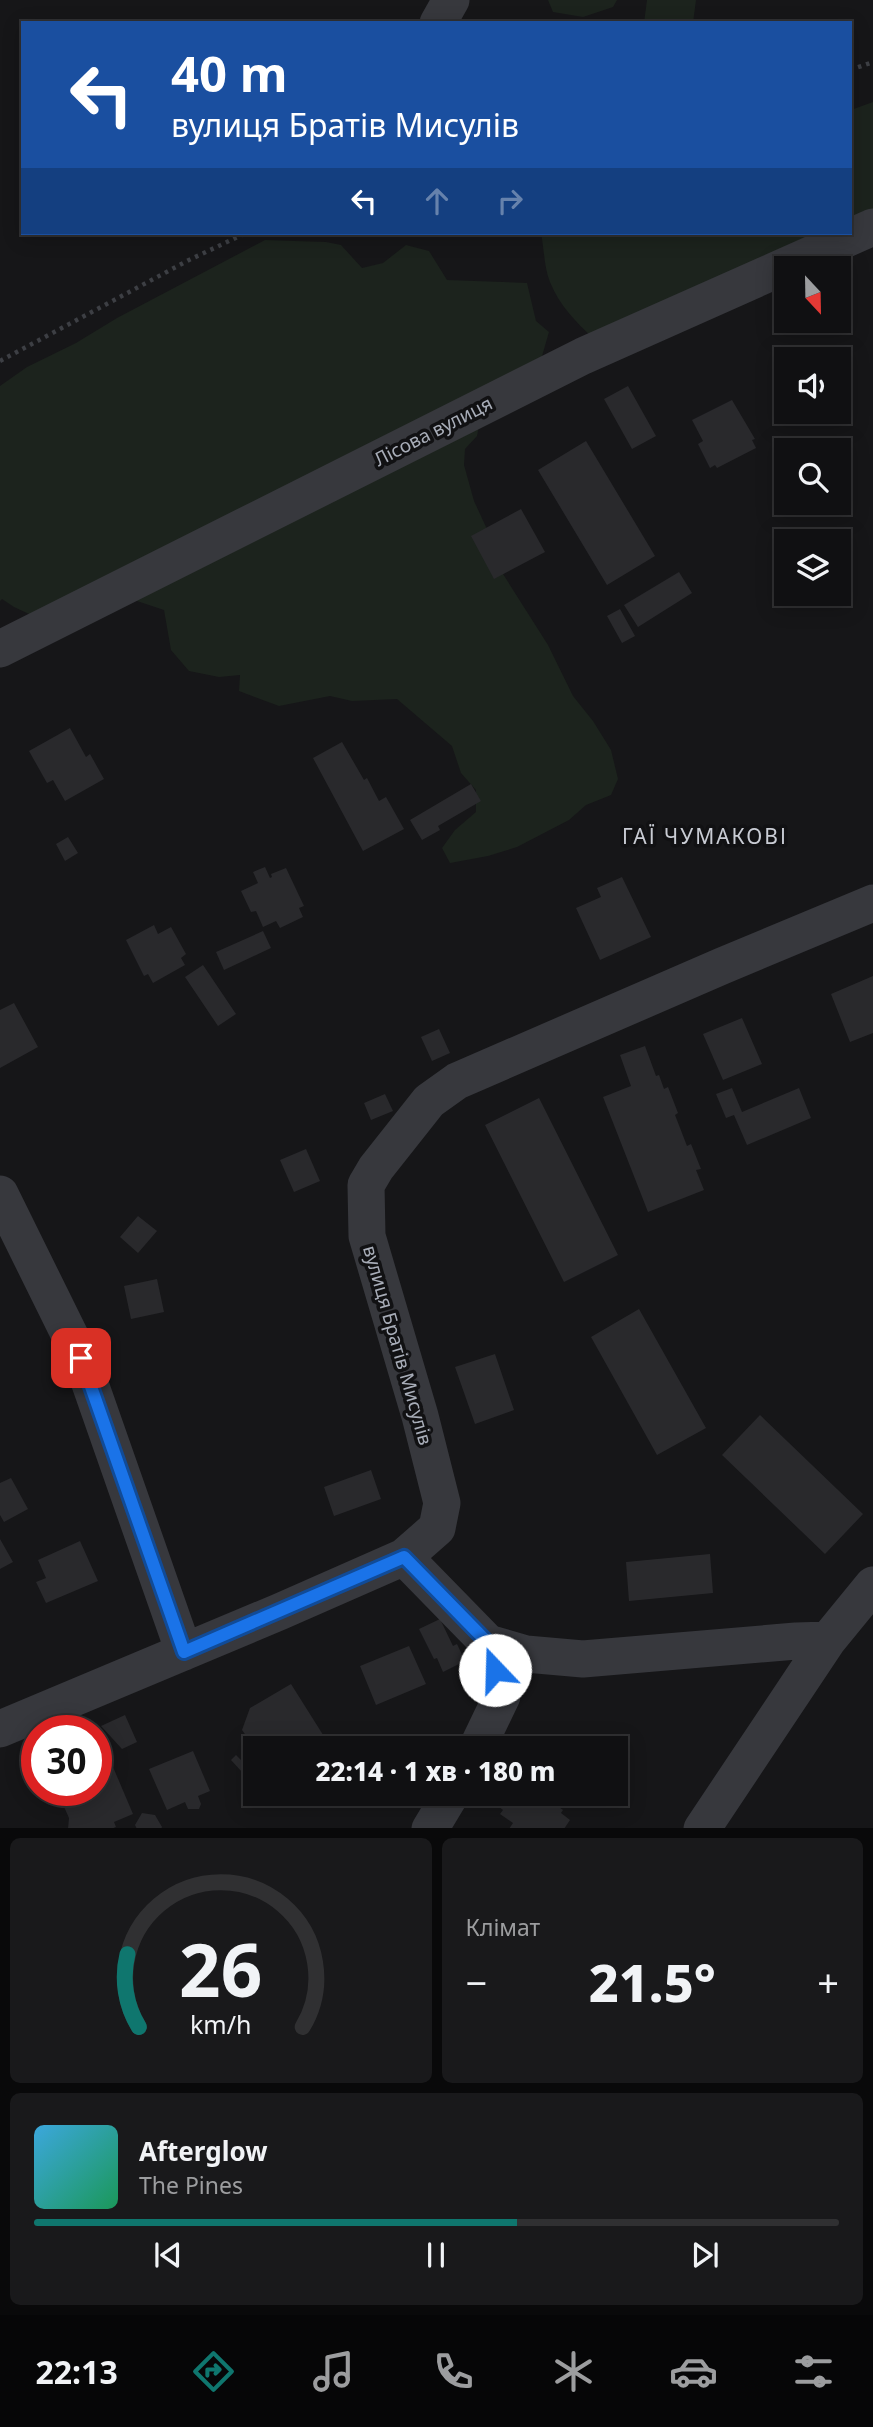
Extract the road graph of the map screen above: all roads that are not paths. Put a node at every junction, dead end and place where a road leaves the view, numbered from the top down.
1 (451, 0) edge
2 (439, 21) edge
3 (873, 227) edge
4 (0, 649) edge
5 (873, 903) edge
6 (0, 1194) edge
7 (404, 1557) junction
8 (873, 1585) edge
9 (828, 1640) junction
10 (488, 1643) junction
11 (184, 1652) junction
12 (0, 1729) edge
13 (483, 1736) edge
14 (443, 1806) edge
15 (431, 1828) edge
16 (703, 1828) edge

1 - 2 street
3 - 4 street, Лісова вулиця
5 - 7 street, вулиця Братів Мисулів
6 - 11 street
7 - 10 street
7 - 11 street, вулиця Братів Мисулів
8 - 9 street
9 - 10 street
9 - 16 street
10 - 13 street
11 - 12 street, вулиця Братів Мисулів
14 - 15 street

